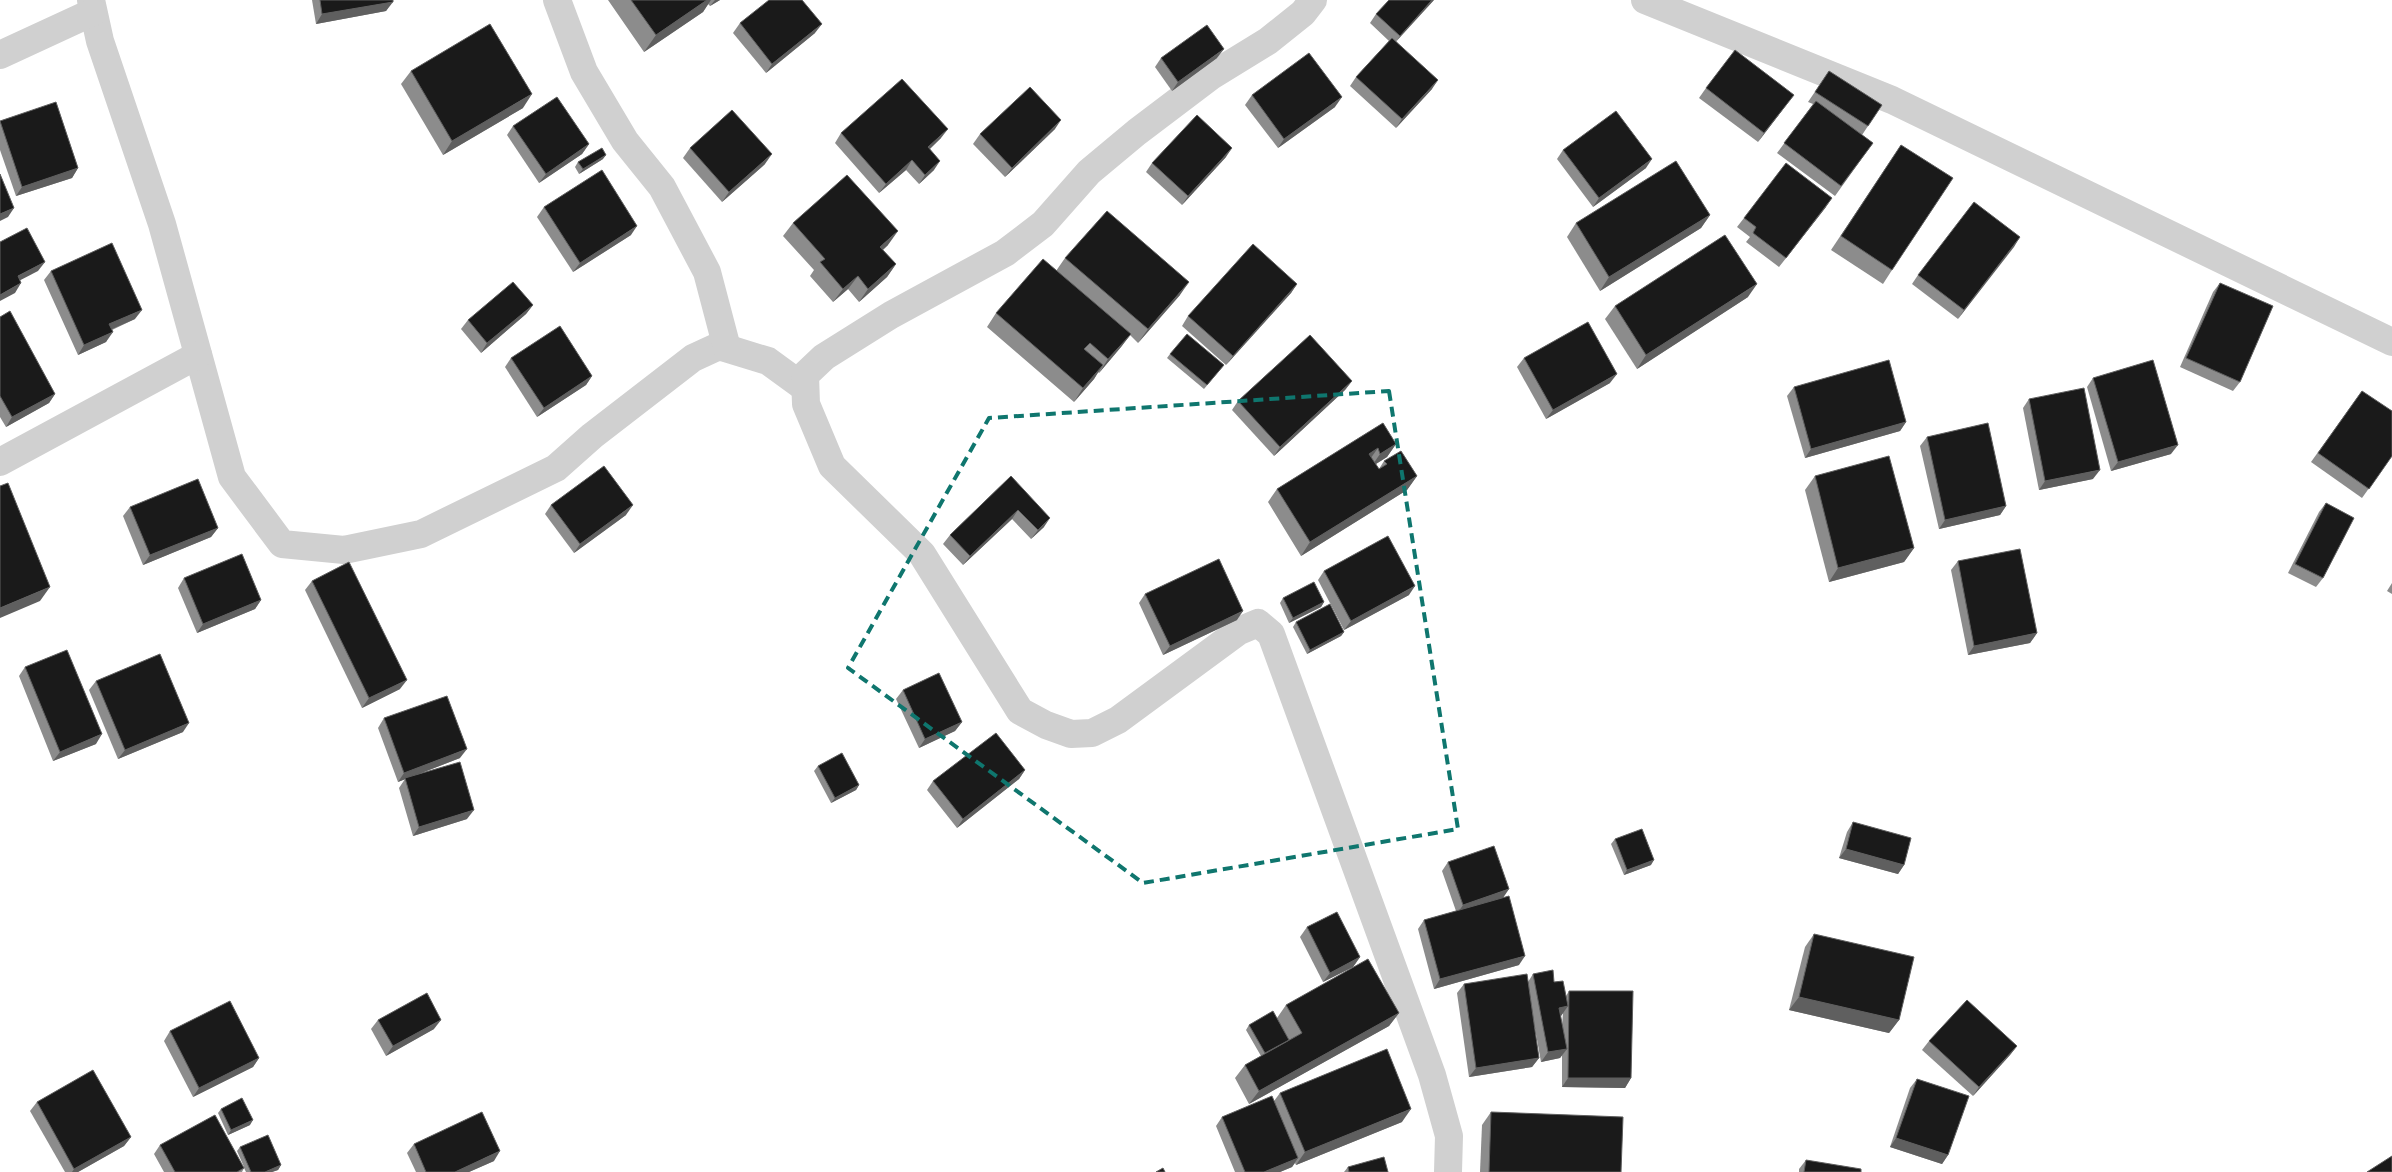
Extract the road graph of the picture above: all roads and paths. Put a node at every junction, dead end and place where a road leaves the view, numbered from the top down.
1 (557, 0) edge
2 (1313, 0) edge
3 (1645, 0) edge
4 (92, 6) edge
5 (0, 55) edge
6 (2392, 342) edge
7 (727, 348) junction
8 (198, 355) junction
9 (806, 388) junction
10 (0, 462) edge
11 (1448, 1172) edge

1 - 7 street
2 - 9 street
3 - 6 street
4 - 5 street
4 - 8 street
7 - 8 street
7 - 9 street
8 - 10 street
9 - 11 street

